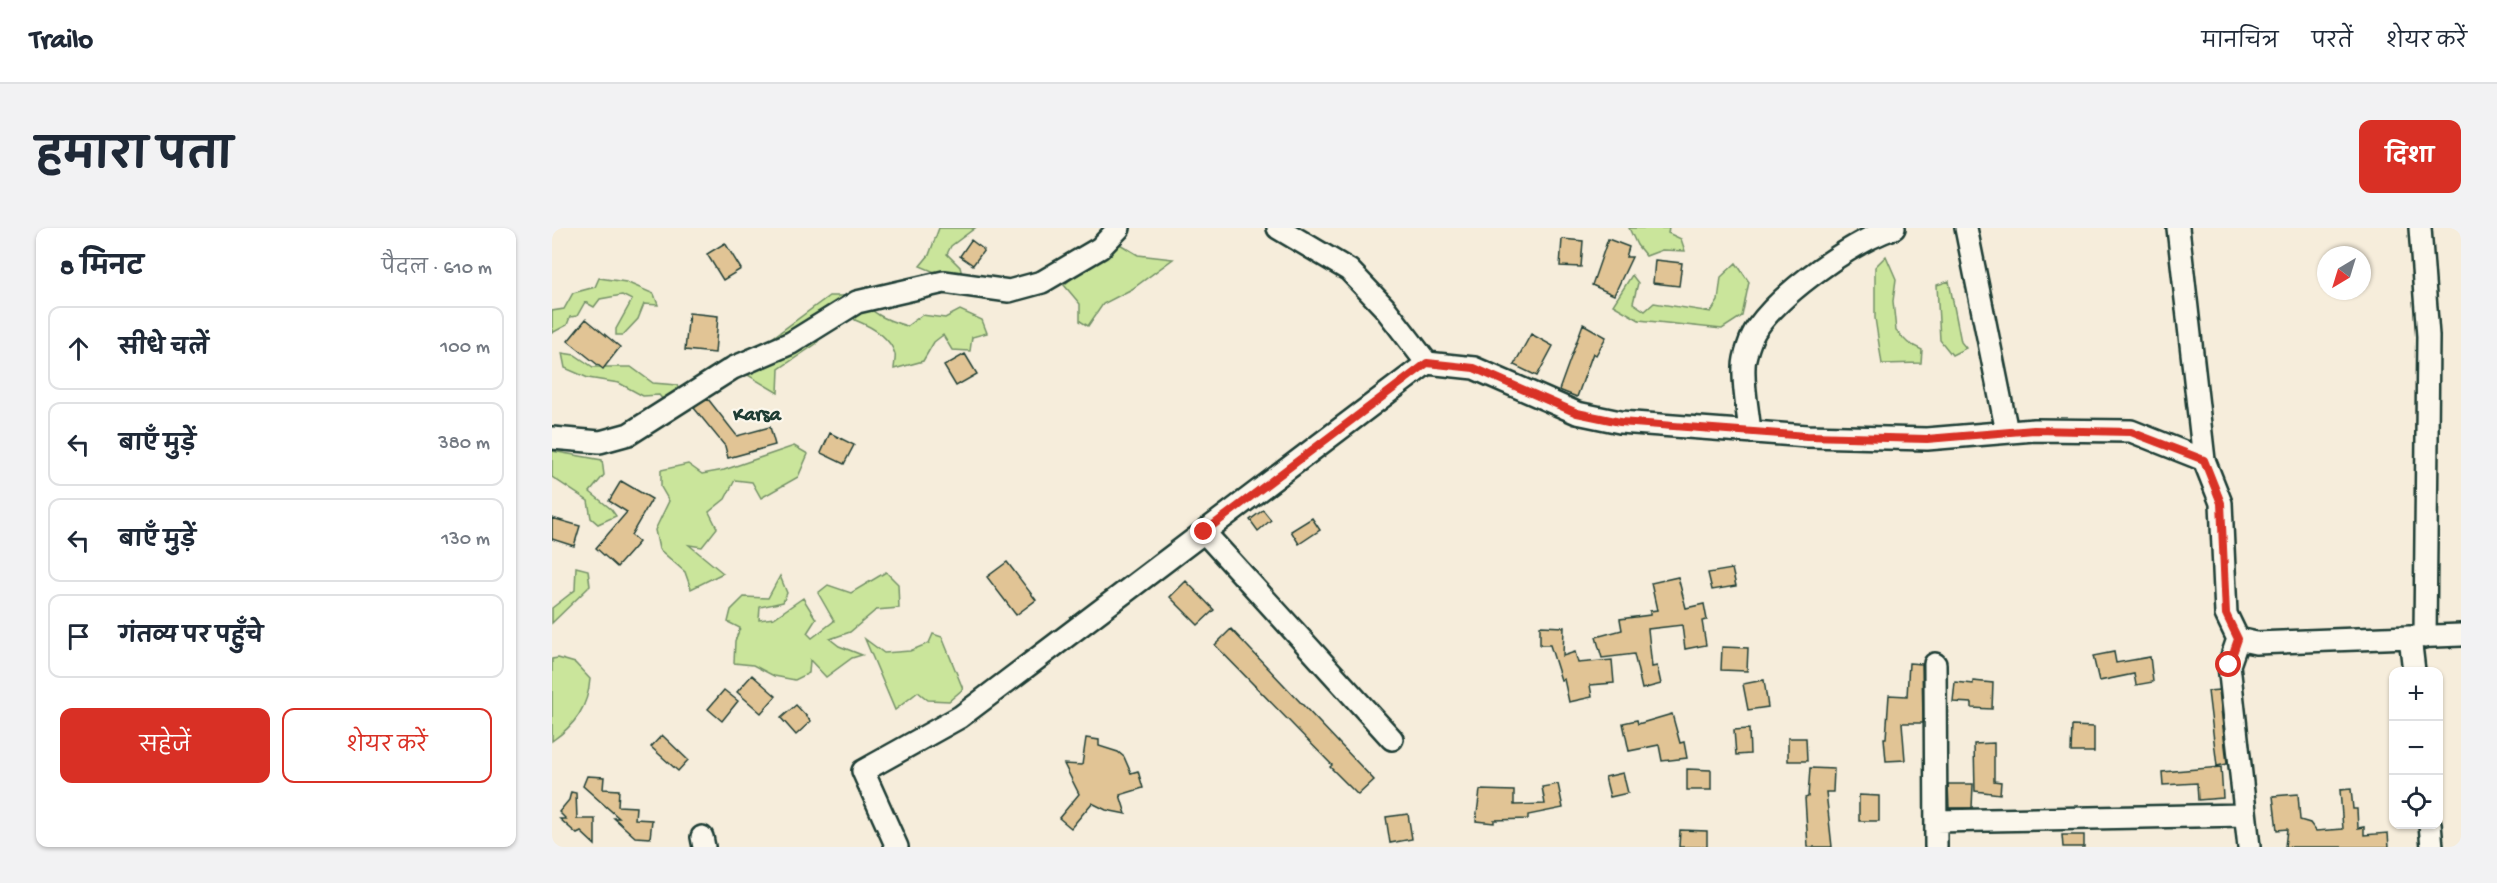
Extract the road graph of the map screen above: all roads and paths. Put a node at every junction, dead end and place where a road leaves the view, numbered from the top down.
1 (1119, 228) edge
2 (1278, 228) edge
3 (1894, 228) edge
4 (1966, 228) edge
5 (2178, 228) edge
6 (2420, 228) edge
7 (1427, 363) junction
8 (1750, 432) junction
9 (2007, 432) junction
10 (552, 438) edge
11 (2204, 460) junction
12 (1204, 532) junction
13 (2461, 636) edge
14 (2418, 637) junction
15 (2238, 639) junction
16 (1935, 664) dead end
17 (2415, 667) edge
18 (1392, 740) dead end
19 (2246, 815) junction
20 (1936, 821) junction
21 (2430, 829) edge
22 (897, 847) edge
23 (1936, 847) edge
24 (2249, 847) edge
25 (2432, 847) edge

1 - 10 street
2 - 7 street
3 - 8 street
4 - 9 street
5 - 11 street
6 - 14 street
7 - 8 street
7 - 12 street
8 - 9 street
9 - 11 street
11 - 15 street
12 - 18 street
12 - 22 street
13 - 14 street
14 - 15 street
14 - 17 street
15 - 19 street
16 - 20 street
19 - 20 street
19 - 24 street
20 - 23 street
21 - 25 street

